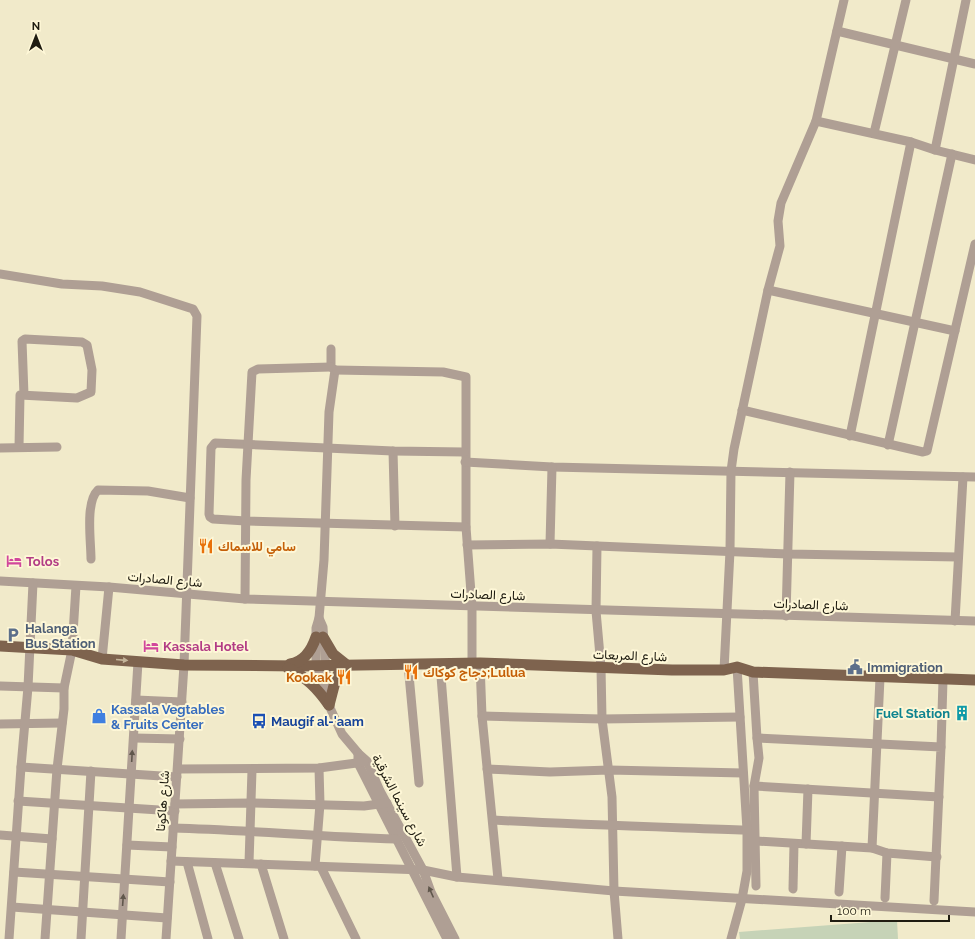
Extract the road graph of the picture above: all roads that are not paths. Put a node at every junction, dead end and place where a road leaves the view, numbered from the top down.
1 (844, 0) edge
2 (906, 0) edge
3 (966, 0) edge
4 (837, 31) junction
5 (896, 45) junction
6 (953, 59) junction
7 (975, 64) edge
8 (816, 121) junction
9 (874, 133) junction
10 (911, 142) junction
11 (935, 150) junction
12 (952, 154) junction
13 (975, 160) edge
14 (975, 244) edge
15 (0, 274) edge
16 (768, 290) junction
17 (876, 313) junction
18 (915, 322) junction
19 (955, 331) junction
20 (331, 349) dead end
21 (333, 368) junction
22 (20, 395) junction
23 (742, 410) junction
24 (850, 436) junction
25 (248, 444) junction
26 (888, 445) junction
27 (19, 447) junction
28 (57, 447) dead end
29 (0, 448) edge
30 (328, 448) junction
31 (393, 451) junction
32 (464, 452) junction
33 (465, 462) junction
34 (552, 467) junction
35 (730, 471) junction
36 (790, 472) junction
37 (963, 477) junction
38 (975, 478) edge
39 (190, 498) junction
40 (246, 521) junction
41 (326, 524) junction
42 (395, 526) junction
43 (466, 527) junction
44 (550, 544) junction
45 (467, 545) junction
46 (598, 546) junction
47 (730, 551) junction
48 (788, 554) junction
49 (958, 557) junction
50 (91, 559) dead end
51 (0, 581) edge
52 (33, 583) junction
53 (76, 586) junction
54 (109, 587) junction
55 (185, 595) junction
56 (245, 599) junction
57 (321, 602) junction
58 (472, 606) junction
59 (596, 611) junction
60 (727, 614) junction
61 (786, 616) junction
62 (956, 621) junction
63 (975, 621) edge
64 (320, 637) junction
65 (0, 646) edge
66 (29, 648) junction
67 (72, 650) junction
68 (102, 659) junction
69 (138, 662) junction
70 (408, 664) junction
71 (440, 664) junction
72 (476, 664) junction
73 (184, 665) junction
74 (282, 666) junction
75 (320, 666) junction
76 (346, 666) junction
77 (601, 667) junction
78 (737, 667) junction
79 (724, 670) junction
80 (752, 672) junction
81 (880, 678) junction
82 (943, 680) junction
83 (975, 680) edge
84 (0, 686) edge
85 (28, 687) junction
86 (64, 688) junction
87 (136, 700) junction
88 (182, 702) junction
89 (328, 703) junction
90 (482, 716) junction
91 (740, 717) junction
92 (602, 719) junction
93 (26, 723) junction
94 (62, 723) junction
95 (0, 724) edge
96 (134, 738) junction
97 (757, 738) junction
98 (180, 740) junction
99 (878, 744) junction
100 (941, 747) junction
101 (363, 762) junction
102 (21, 767) junction
103 (319, 768) junction
104 (57, 769) junction
105 (487, 769) junction
106 (252, 770) junction
107 (609, 770) junction
108 (91, 771) junction
109 (178, 773) junction
110 (743, 773) junction
111 (131, 774) junction
112 (419, 782) dead end
113 (754, 786) junction
114 (808, 789) junction
115 (875, 794) junction
116 (939, 797) junction
117 (18, 801) junction
118 (251, 803) junction
119 (383, 803) junction
120 (54, 804) junction
121 (320, 804) junction
122 (89, 806) junction
123 (129, 808) junction
124 (175, 808) junction
125 (493, 820) junction
126 (613, 824) junction
127 (173, 828) junction
128 (250, 830) junction
129 (747, 830) junction
130 (0, 835) edge
131 (16, 836) junction
132 (317, 837) junction
133 (52, 839) junction
134 (396, 839) junction
135 (756, 841) junction
136 (794, 844) junction
137 (806, 844) junction
138 (127, 845) junction
139 (842, 846) junction
140 (172, 847) junction
141 (872, 848) junction
142 (887, 853) junction
143 (937, 857) junction
144 (171, 861) junction
145 (187, 862) junction
146 (215, 863) junction
147 (249, 863) junction
148 (261, 864) junction
149 (318, 866) junction
150 (412, 869) junction
151 (423, 870) junction
152 (14, 872) junction
153 (50, 874) junction
154 (85, 876) junction
155 (457, 877) junction
156 (125, 879) junction
157 (498, 879) junction
158 (170, 882) junction
159 (756, 886) dead end
160 (793, 889) dead end
161 (614, 891) junction
162 (839, 892) dead end
163 (886, 898) dead end
164 (742, 900) junction
165 (934, 901) dead end
166 (12, 907) junction
167 (47, 910) junction
168 (82, 912) junction
169 (975, 912) edge
170 (122, 915) junction
171 (167, 918) junction
172 (6, 938) edge
173 (45, 939) edge
174 (81, 939) edge
175 (121, 939) edge
176 (166, 939) edge
177 (208, 939) edge
178 (239, 939) edge
179 (284, 939) edge
180 (356, 939) edge
181 (447, 939) edge
182 (455, 939) edge
183 (618, 939) edge
184 (731, 939) edge

1 - 4 street
2 - 5 street
3 - 6 street
4 - 5 street
4 - 8 street
5 - 6 street
5 - 9 street
6 - 7 street
6 - 11 street
8 - 9 street
8 - 16 street
9 - 10 street
10 - 11 street
10 - 17 street
11 - 12 street
12 - 13 street
12 - 18 street
14 - 19 street
15 - 39 street, شارع هاكوتا
16 - 17 street
16 - 23 street
17 - 18 street
17 - 24 street
18 - 19 street
18 - 26 street
19 - 26 street
20 - 21 street
21 - 25 street
21 - 30 street
21 - 32 street
22 - 22 street
22 - 27 street
23 - 24 street
23 - 35 street
24 - 26 street
25 - 30 street
25 - 40 street
25 - 40 street
27 - 28 street
27 - 29 street
30 - 31 street
30 - 41 street
31 - 32 street
31 - 42 street
32 - 33 street
33 - 34 street
33 - 43 street
34 - 35 street
34 - 44 street
35 - 36 street
35 - 47 street
36 - 37 street
36 - 48 street
37 - 38 street
37 - 49 street
39 - 50 street
39 - 55 street, شارع هاكوتا
40 - 41 street
40 - 56 street
41 - 42 street
41 - 57 street
42 - 43 street
43 - 45 street
44 - 45 street
44 - 46 street
45 - 58 street
46 - 47 street
46 - 59 street
47 - 48 street
47 - 60 street
48 - 49 street
48 - 61 street
49 - 62 street
51 - 52 street, شارع الصادرات
52 - 53 street, شارع الصادرات
52 - 66 street
53 - 54 street, شارع الصادرات
53 - 67 street
54 - 55 street, شارع الصادرات
54 - 68 street
55 - 56 street, شارع الصادرات
55 - 73 street, شارع هاكوتا
56 - 57 street, شارع الصادرات
57 - 58 street, شارع الصادرات
57 - 64 street
58 - 59 street, شارع الصادرات
58 - 72 street
59 - 60 street, شارع الصادرات
59 - 77 street
60 - 61 street, شارع الصادرات
60 - 79 street
61 - 62 street, شارع الصادرات
62 - 63 street, شارع الصادرات
64 - 74 main road
64 - 75 street
64 - 76 main road
65 - 66 main road, شارع المربعات
66 - 67 main road, شارع المربعات
66 - 85 street
67 - 68 main road, شارع المربعات
67 - 86 street
68 -> 69 main road, شارع المربعات
69 - 73 main road, شارع المربعات
69 - 87 street
70 - 71 main road, شارع المربعات
70 - 76 main road, شارع المربعات
70 - 112 street
71 - 72 main road, شارع المربعات
71 - 155 street
72 - 77 main road, شارع المربعات
72 - 90 street
73 - 74 main road, شارع المربعات
73 - 88 street, شارع هاكوتا
74 - 75 main road, شارع المربعات
74 - 89 main road
75 - 76 main road, شارع المربعات
75 - 89 street
76 - 89 main road
77 - 79 main road, شارع المربعات
77 - 92 street
78 - 79 main road, شارع المربعات
78 - 80 main road
78 - 91 street
80 - 81 main road
80 - 97 street
81 - 82 main road
81 - 99 street
82 - 83 main road
82 - 100 street
84 - 85 street
85 - 86 street
85 - 93 street
86 - 94 street
87 - 88 street
87 - 96 street
88 - 98 street, شارع هاكوتا
89 - 101 street, شارع سينما الشرقية
90 - 92 street
90 - 105 street
91 - 92 street
91 - 110 street
92 - 107 street
93 - 94 street
93 - 95 street
93 - 102 street
94 - 104 street
96 - 98 street
111 -> 96 street
97 - 99 street
97 - 113 street
98 - 109 street, شارع هاكوتا
99 - 100 street
99 - 115 street
100 - 116 street
101 - 103 street
101 - 119 street, شارع سينما الشرقية
102 - 104 street
102 - 117 street
103 - 106 street
103 - 121 street
104 - 108 street
104 - 120 street
105 - 107 street
105 - 125 street
106 - 109 street
106 - 118 street
107 - 110 street
107 - 126 street
108 - 111 street
108 - 122 street
109 - 111 street
109 - 124 street, شارع هاكوتا
110 - 129 street
111 - 123 street
113 - 114 street
113 - 135 street
114 - 115 street
114 - 137 street
115 - 116 street
115 - 141 street
116 - 143 street
117 - 120 street
117 - 131 street
118 - 121 street
118 - 124 street
118 - 128 street
119 - 121 street
119 - 134 street, شارع سينما الشرقية
119 - 151 street, شارع سينما الشرقية
120 - 122 street
120 - 133 street
121 - 132 street
122 - 123 street
122 - 154 street
123 - 124 street
123 - 138 street
124 - 127 street, شارع هاكوتا
125 - 126 street
125 - 157 street
126 - 129 street
126 - 161 street
127 - 128 street
127 - 140 street, شارع هاكوتا
128 - 132 street
128 - 147 street
129 - 164 street
130 - 131 street
131 - 133 street
131 - 152 street
132 - 134 street
132 - 149 street
133 - 153 street
134 - 150 street, شارع سينما الشرقية
135 - 136 street
135 - 159 street
136 - 137 street
136 - 160 street
137 - 139 street
138 - 140 street
138 - 156 street
139 - 141 street
139 - 162 street
140 - 144 street, شارع هاكوتا
141 - 142 street
142 - 143 street
142 - 163 street
143 - 165 street
144 - 145 street
144 - 158 street, شارع هاكوتا
145 - 146 street
145 - 177 street
146 - 147 street
146 - 178 street
147 - 148 street
148 - 149 street
148 - 179 street
149 - 150 street
149 - 180 street
150 - 151 street
150 - 181 street, شارع سينما الشرقية
151 - 155 street
182 -> 151 street, شارع سينما الشرقية
152 - 153 street
152 - 166 street
153 - 154 street
153 - 167 street
154 - 156 street
154 - 168 street
155 - 157 street
156 - 158 street
170 -> 156 street
157 - 161 street
158 - 171 street, شارع هاكوتا
161 - 164 street
161 - 183 street
164 - 169 street
164 - 184 street
166 - 167 street
166 - 172 street
167 - 168 street
167 - 173 street
168 - 170 street
168 - 174 street
170 - 171 street
170 - 175 street
171 - 176 street, شارع هاكوتا

